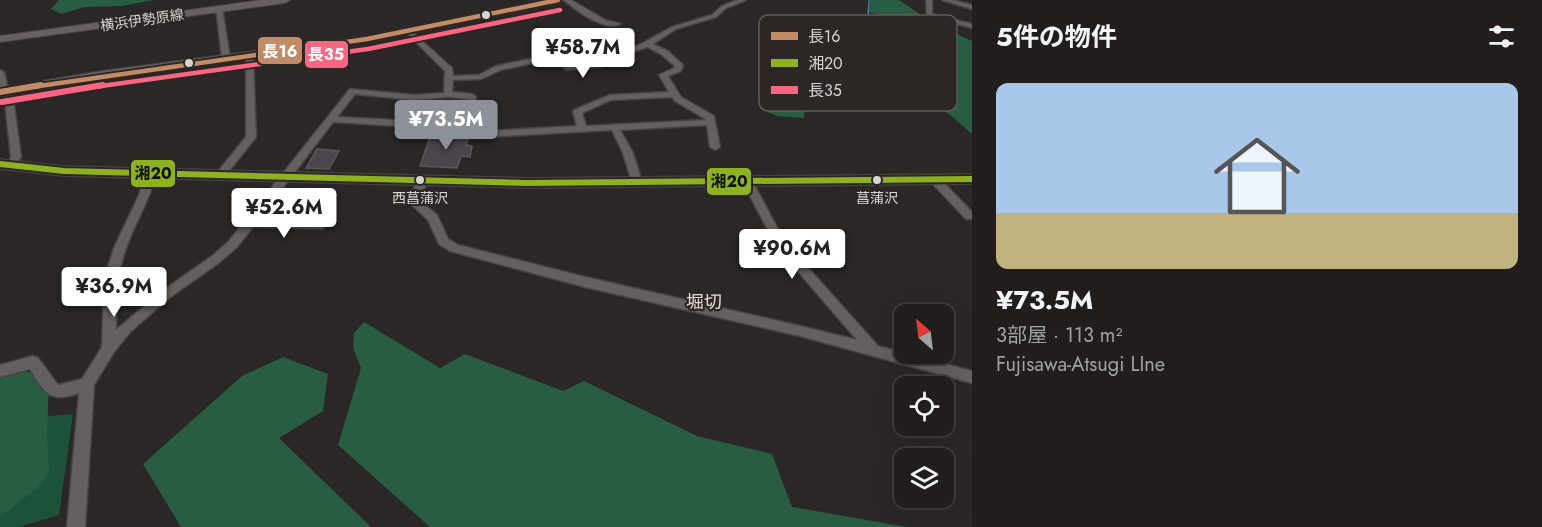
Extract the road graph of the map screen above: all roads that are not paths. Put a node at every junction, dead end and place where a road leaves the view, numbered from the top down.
1 (270, 0) edge
2 (285, 0) edge
3 (558, 0) edge
4 (567, 0) edge
5 (742, 0) edge
6 (945, 0) edge
7 (972, 7) edge
8 (219, 9) junction
9 (957, 22) edge
10 (618, 24) dead end
11 (972, 26) edge
12 (408, 31) junction
13 (0, 38) edge
14 (648, 44) junction
15 (249, 55) junction
16 (556, 56) junction
17 (226, 58) junction
18 (598, 65) dead end
19 (0, 72) edge
20 (450, 78) junction
21 (4, 92) edge
22 (448, 93) junction
23 (674, 94) junction
24 (330, 119) junction
25 (712, 122) junction
26 (433, 125) dead end
27 (615, 128) junction
28 (583, 130) junction
29 (715, 147) dead end
30 (6, 165) edge
31 (151, 173) junction
32 (221, 174) junction
33 (286, 176) junction
34 (972, 179) edge
35 (935, 180) junction
36 (422, 181) junction
37 (747, 181) junction
38 (637, 182) junction
39 (970, 216) dead end
40 (250, 223) junction
41 (319, 226) dead end
42 (109, 348) junction
43 (875, 352) junction
44 (0, 371) edge
45 (972, 377) edge
46 (87, 384) junction
47 (76, 527) edge

1 - 8 main road, 横浜伊勢原線
2 - 8 main road, 横浜伊勢原線
3 - 12 main road
4 - 10 street
5 - 14 street
6 - 7 street
8 - 13 main road, 横浜伊勢原線
8 - 17 street
9 - 11 street
12 - 15 main road
12 - 20 street
14 - 16 street
14 - 23 street
15 - 17 main road
15 - 32 street
16 - 18 street
16 - 20 street
17 - 21 main road
19 - 21 street
20 - 22 street
21 - 30 street
22 - 24 street
22 - 28 street
23 - 25 street
23 - 28 street
24 - 26 street
24 - 33 street
25 - 27 street
25 - 29 street
27 - 28 street
27 - 38 street
30 - 31 main road
31 - 32 main road
31 - 42 street
32 - 33 main road
33 - 36 main road
33 - 40 street
34 - 35 main road
35 - 37 main road
35 - 39 street
36 - 38 main road
36 - 43 street
37 - 38 main road
37 - 43 street
40 - 41 street
40 - 42 street
42 - 46 street
43 - 45 street
44 - 46 street
46 - 47 street

